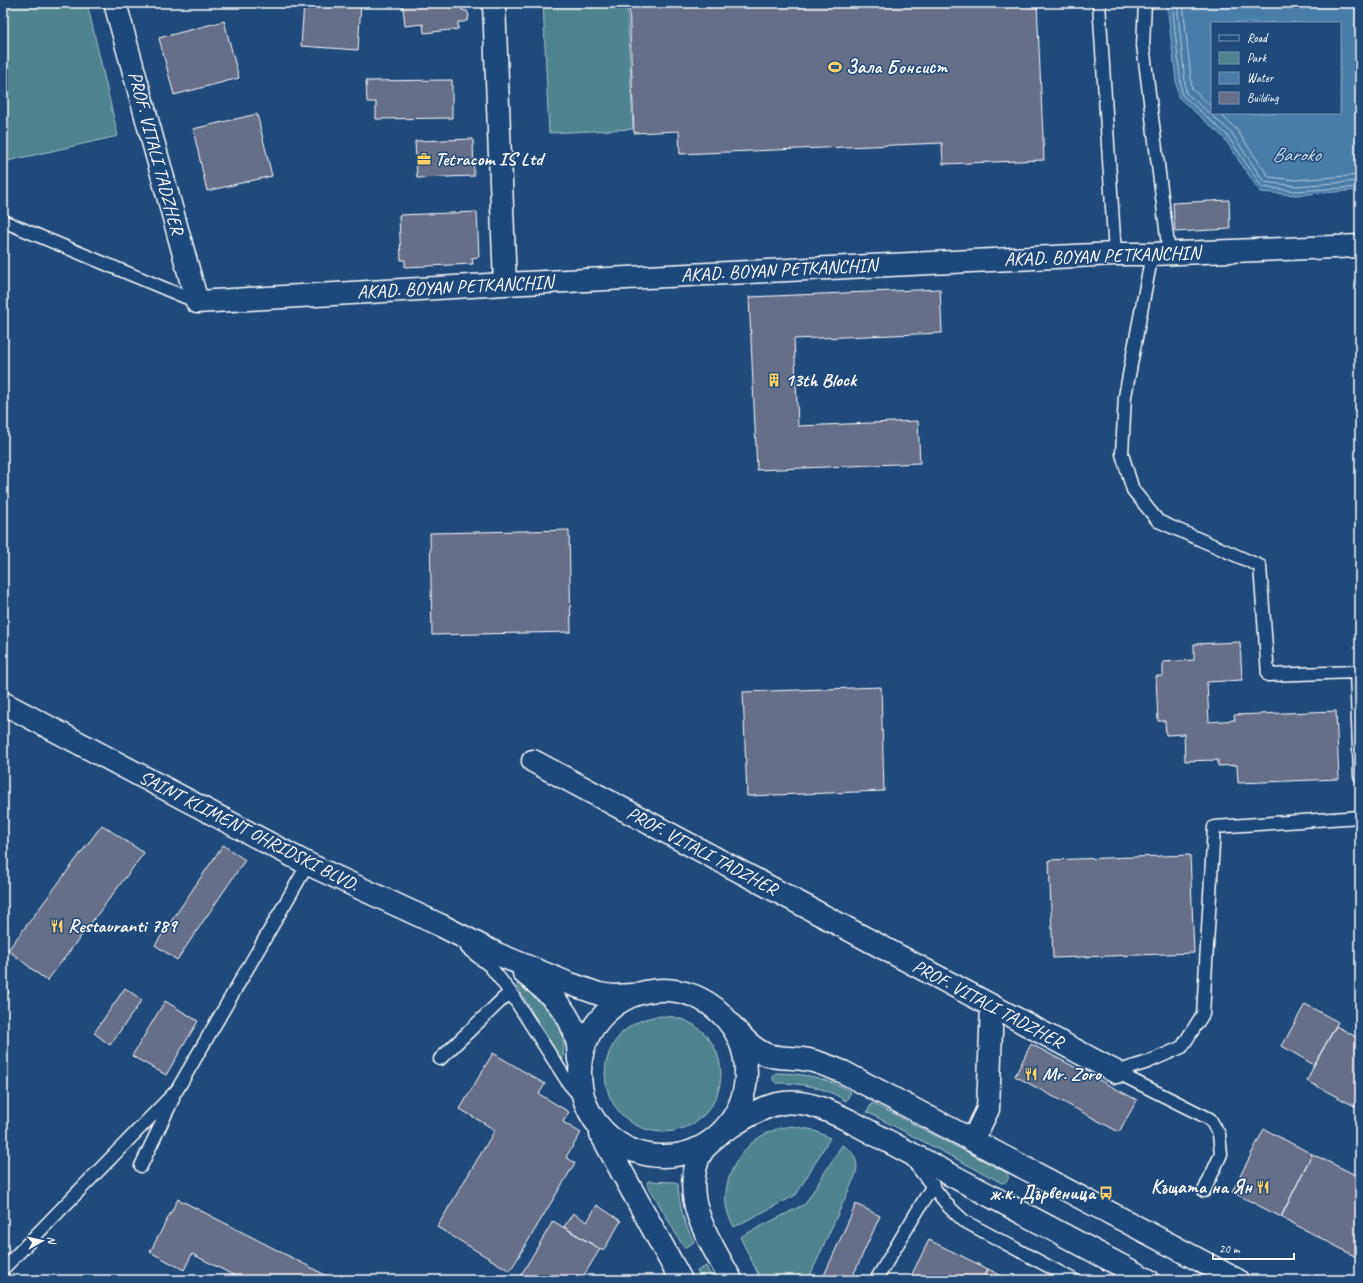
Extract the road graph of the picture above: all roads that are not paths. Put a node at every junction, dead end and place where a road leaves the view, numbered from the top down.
1 (115, 3) edge
2 (494, 3) edge
3 (1100, 3) edge
4 (1145, 3) edge
5 (3, 221) edge
6 (1360, 246) edge
7 (1115, 254) junction
8 (1160, 254) junction
9 (505, 284) junction
10 (197, 302) junction
11 (3, 703) edge
12 (532, 760) dead end
13 (1360, 776) edge
14 (1360, 817) edge
15 (308, 864) junction
16 (440, 925) junction
17 (497, 954) junction
18 (510, 992) junction
19 (632, 995) junction
20 (992, 1006) junction
21 (730, 1024) junction
22 (440, 1059) dead end
23 (579, 1064) junction
24 (1116, 1072) junction
25 (177, 1090) junction
26 (584, 1101) junction
27 (595, 1122) junction
28 (716, 1137) junction
29 (974, 1140) junction
30 (898, 1147) junction
31 (142, 1166) dead end
32 (932, 1185) junction
33 (1204, 1191) dead end
34 (3, 1269) edge
35 (681, 1280) edge
36 (731, 1280) edge
37 (876, 1280) edge
38 (1074, 1280) edge
39 (1148, 1280) edge
40 (1237, 1280) edge

1 - 10 main road, PROF. VITALI TADZHER
2 - 9 main road
3 - 7 lane
4 - 8 lane
5 - 10 lane
6 - 8 main road, AKAD. BOYAN PETKANCHIN
7 - 8 main road, AKAD. BOYAN PETKANCHIN
7 - 9 main road, AKAD. BOYAN PETKANCHIN
8 - 13 lane
9 - 10 main road, AKAD. BOYAN PETKANCHIN
11 - 15 main road, SAINT KLIMENT OHRIDSKI BLVD.
12 - 20 main road, PROF. VITALI TADZHER
14 - 24 lane
15 - 16 main road, SAINT KLIMENT OHRIDSKI BLVD.
15 - 25 lane
16 - 17 main road, SAINT KLIMENT OHRIDSKI BLVD.
16 - 18 lane
17 - 19 main road, SAINT KLIMENT OHRIDSKI BLVD.
17 - 23 main road, SAINT KLIMENT OHRIDSKI BLVD.
18 - 22 lane
18 - 26 lane
19 - 21 main road
19 - 23 main road
20 - 24 main road, PROF. VITALI TADZHER
20 - 29 main road
21 - 28 main road
21 - 29 main road
23 - 26 main road, SAINT KLIMENT OHRIDSKI BLVD.
24 - 33 lane
25 - 31 lane
25 - 34 lane
26 - 27 main road, SAINT KLIMENT OHRIDSKI BLVD.
27 - 28 main road
27 - 35 main road
28 - 30 main road
28 - 36 main road
29 - 40 main road
30 - 32 lane
30 - 39 main road
32 - 37 lane
32 - 38 lane

